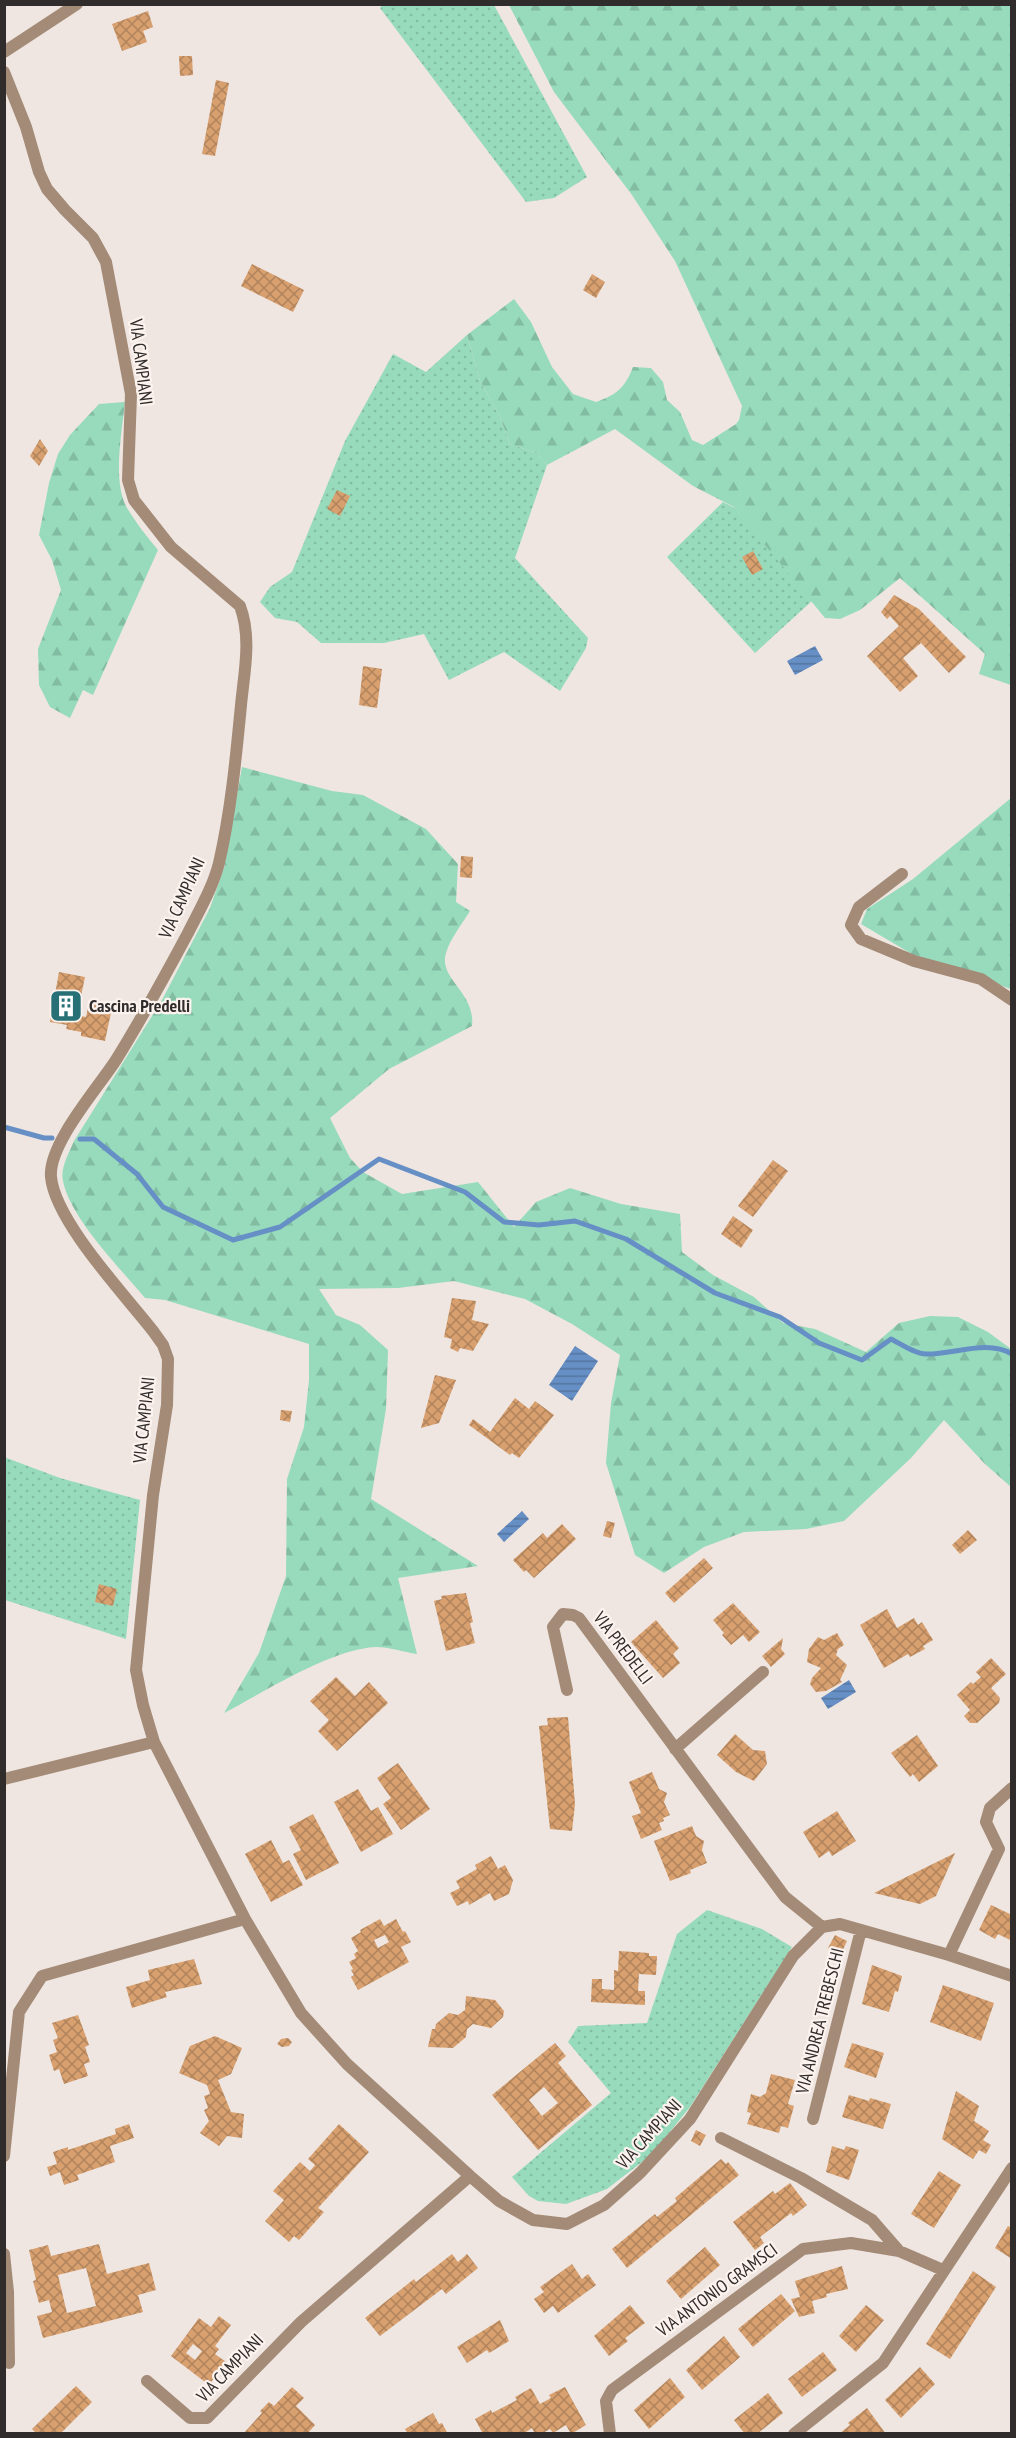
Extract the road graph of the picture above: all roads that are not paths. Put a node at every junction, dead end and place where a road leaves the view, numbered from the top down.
1 (77, 4) edge
2 (4, 52) edge
3 (5, 80) edge
4 (902, 874) dead end
5 (1011, 1000) edge
6 (763, 1672) dead end
7 (567, 1690) dead end
8 (154, 1742) junction
9 (675, 1749) junction
10 (4, 1779) edge
11 (1011, 1788) edge
12 (245, 1919) junction
13 (822, 1927) junction
14 (861, 1930) junction
15 (948, 1954) junction
16 (1011, 1976) edge
17 (813, 2119) dead end
18 (721, 2138) dead end
19 (4, 2156) edge
20 (1011, 2168) edge
21 (470, 2176) junction
22 (899, 2251) junction
23 (4, 2254) edge
24 (943, 2270) junction
25 (9, 2363) dead end
26 (147, 2381) dead end
27 (610, 2433) edge
28 (794, 2433) edge

1 - 2 street
3 - 8 street, VIA CAMPIANI
4 - 5 street
6 - 9 street
7 - 9 street, VIA PREDELLI
8 - 10 street
8 - 12 street, VIA CAMPIANI
9 - 13 street, VIA PREDELLI
11 - 15 street
12 - 19 street
12 - 21 street, VIA CAMPIANI
13 - 14 street, VIA ANDREA TREBESCHI
13 - 21 street, VIA CAMPIANI
14 - 15 street, VIA ANDREA TREBESCHI
14 - 17 street, VIA ANDREA TREBESCHI
15 - 16 street, VIA ANDREA TREBESCHI
18 - 22 street, VIA ANTONIO GRAMSCI
20 - 24 street
21 - 26 street, VIA CAMPIANI
22 - 24 street, VIA ANTONIO GRAMSCI
22 - 27 street, VIA ANTONIO GRAMSCI
23 - 25 street
24 - 28 street

